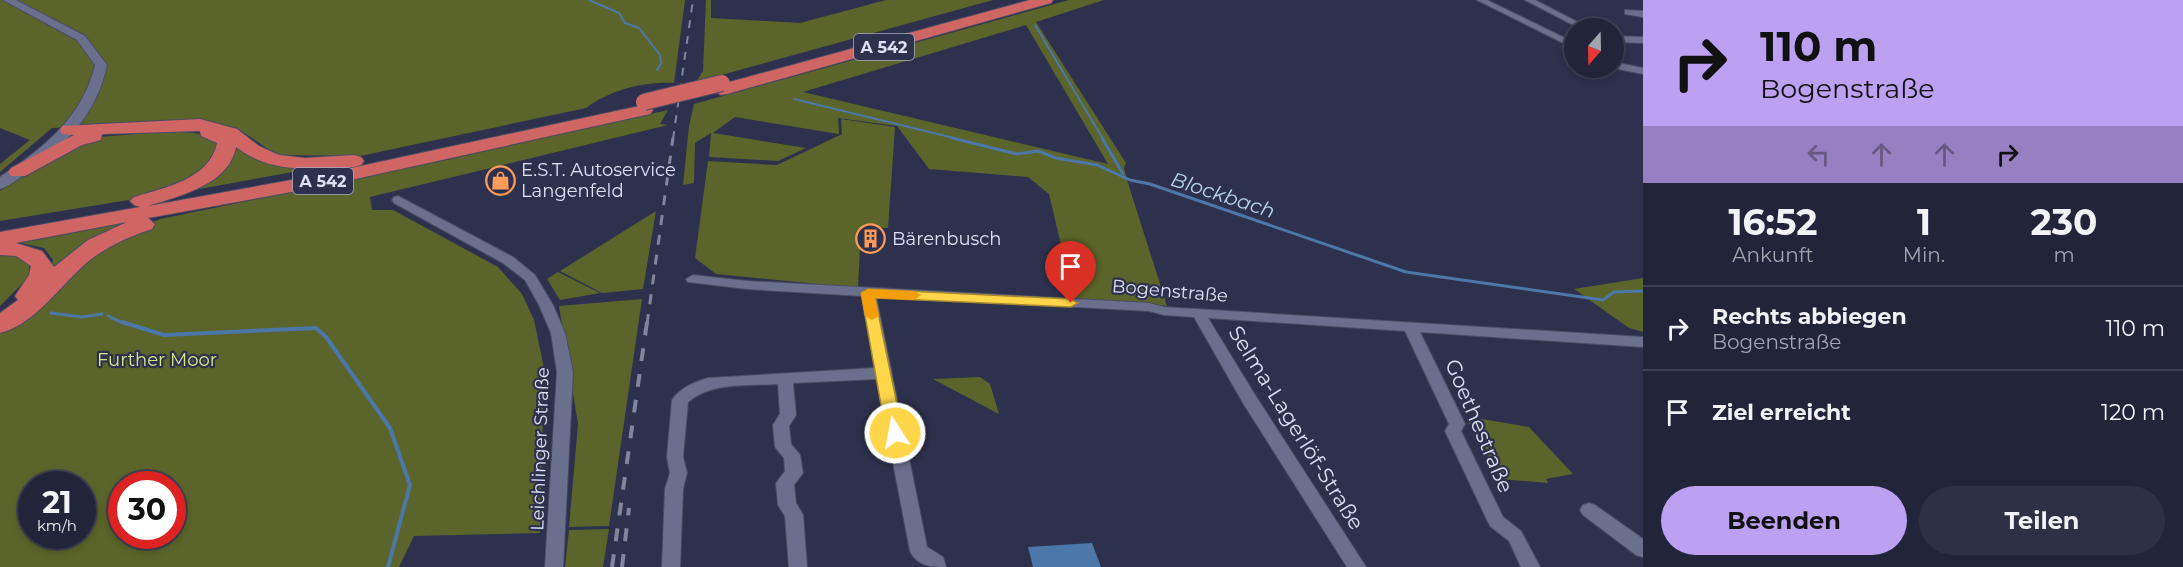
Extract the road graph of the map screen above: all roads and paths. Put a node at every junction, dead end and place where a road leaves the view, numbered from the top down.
1 (8, 0) edge
2 (1023, 0) edge
3 (1046, 0) edge
4 (1481, 0) edge
5 (1529, 0) edge
6 (1628, 12) dead end
7 (1643, 15) edge
8 (1565, 18) edge
9 (1624, 39) edge
10 (1643, 40) edge
11 (1564, 41) edge
12 (1638, 71) edge
13 (1643, 80) edge
14 (721, 87) junction
15 (644, 106) junction
16 (66, 133) junction
17 (103, 135) junction
18 (416, 153) junction
19 (18, 172) junction
20 (320, 181) junction
21 (0, 184) edge
22 (398, 200) dead end
23 (123, 209) junction
24 (0, 229) edge
25 (0, 239) edge
26 (0, 248) edge
27 (693, 279) dead end
28 (868, 293) junction
29 (1198, 313) junction
30 (0, 317) edge
31 (0, 325) edge
32 (1410, 327) junction
33 (1643, 342) edge
34 (882, 373) junction
35 (785, 379) junction
36 (1589, 510) dead end
37 (1643, 549) edge
38 (554, 567) edge
39 (671, 567) edge
40 (798, 567) edge
41 (937, 567) edge
42 (1357, 567) edge
43 (1531, 567) edge

1 - 16 main road
2 - 14 highway, A 542
3 - 14 highway, A 542
4 - 11 street
5 - 8 street
6 - 7 street
9 - 10 street
12 - 13 street
14 - 15 highway, A 542
15 - 18 highway, A 542
15 - 20 highway, A 542
16 - 17 highway
16 - 18 highway
16 - 19 main road
17 - 19 highway
17 - 23 highway
18 - 23 highway, A 542
19 - 21 main road
20 - 25 highway, A 542
20 - 31 highway
22 - 38 street, Leichlinger Straße
23 - 24 highway, A 542
26 - 30 highway
27 - 28 street, Bogenstraße
28 - 29 street, Bogenstraße
28 - 34 street
29 - 32 street, Bogenstraße
29 - 42 street, Selma-Lagerlöf-Straße
32 - 33 street, Bogenstraße
32 - 43 street, Goethestraße
34 - 35 street
34 - 41 street
35 - 39 street
35 - 40 street
36 - 37 street

